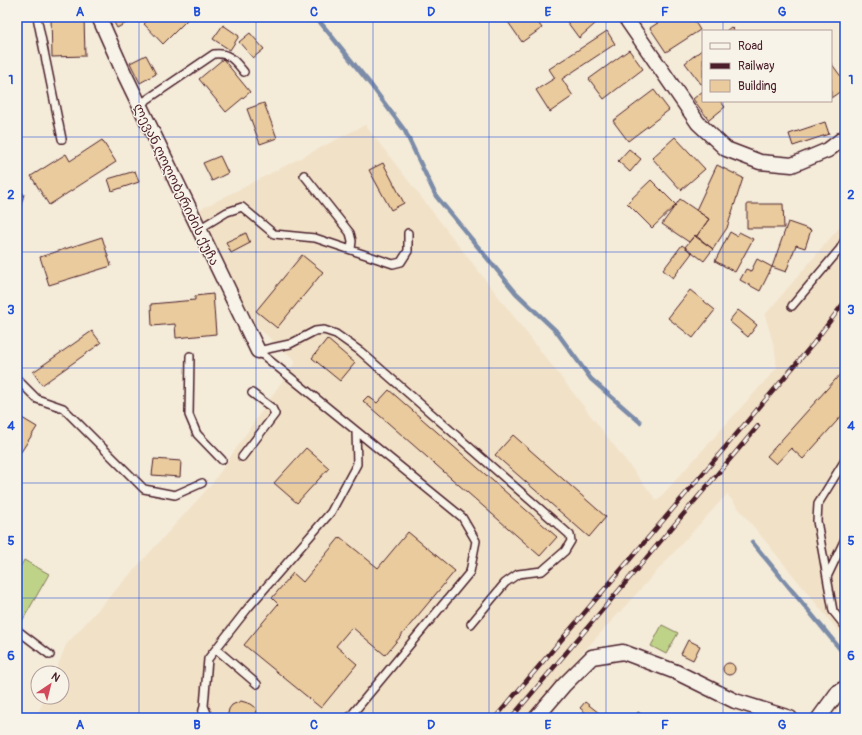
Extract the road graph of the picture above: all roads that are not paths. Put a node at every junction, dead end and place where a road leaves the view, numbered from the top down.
1 (37, 17) edge
2 (99, 17) edge
3 (625, 17) edge
4 (244, 72) dead end
5 (140, 105) junction
6 (845, 137) edge
7 (62, 139) dead end
8 (304, 175) dead end
9 (199, 229) junction
10 (408, 233) dead end
11 (845, 240) edge
12 (351, 249) junction
13 (792, 306) dead end
14 (258, 350) junction
15 (190, 356) dead end
16 (17, 379) edge
17 (252, 392) dead end
18 (356, 431) junction
19 (242, 457) dead end
20 (222, 460) dead end
21 (845, 460) edge
22 (202, 483) dead end
23 (845, 539) edge
24 (827, 578) junction
25 (471, 624) dead end
26 (845, 626) edge
27 (17, 630) edge
28 (216, 649) junction
29 (50, 655) dead end
30 (257, 684) dead end
31 (845, 688) edge
32 (204, 706) junction
33 (201, 718) edge
34 (209, 718) edge
35 (349, 718) edge
36 (536, 718) edge
37 (790, 718) edge
38 (819, 718) edge

1 - 7 lane
2 - 5 street, ლევან ღოღობერიძის ქუჩა
3 - 6 street
4 - 5 lane
5 - 9 street, ლევან ღოღობერიძის ქუჩა
8 - 12 lane
9 - 12 lane
9 - 14 street, ლევან ღოღობერიძის ქუჩა
10 - 12 lane
11 - 13 lane
14 - 18 lane
14 - 25 lane
15 - 20 lane
16 - 22 lane
17 - 19 lane
18 - 28 lane
18 - 35 lane
21 - 24 lane
23 - 24 lane
24 - 26 lane
27 - 29 lane
28 - 30 lane
28 - 32 lane
31 - 38 street
32 - 33 lane
32 - 34 lane
36 - 37 street

